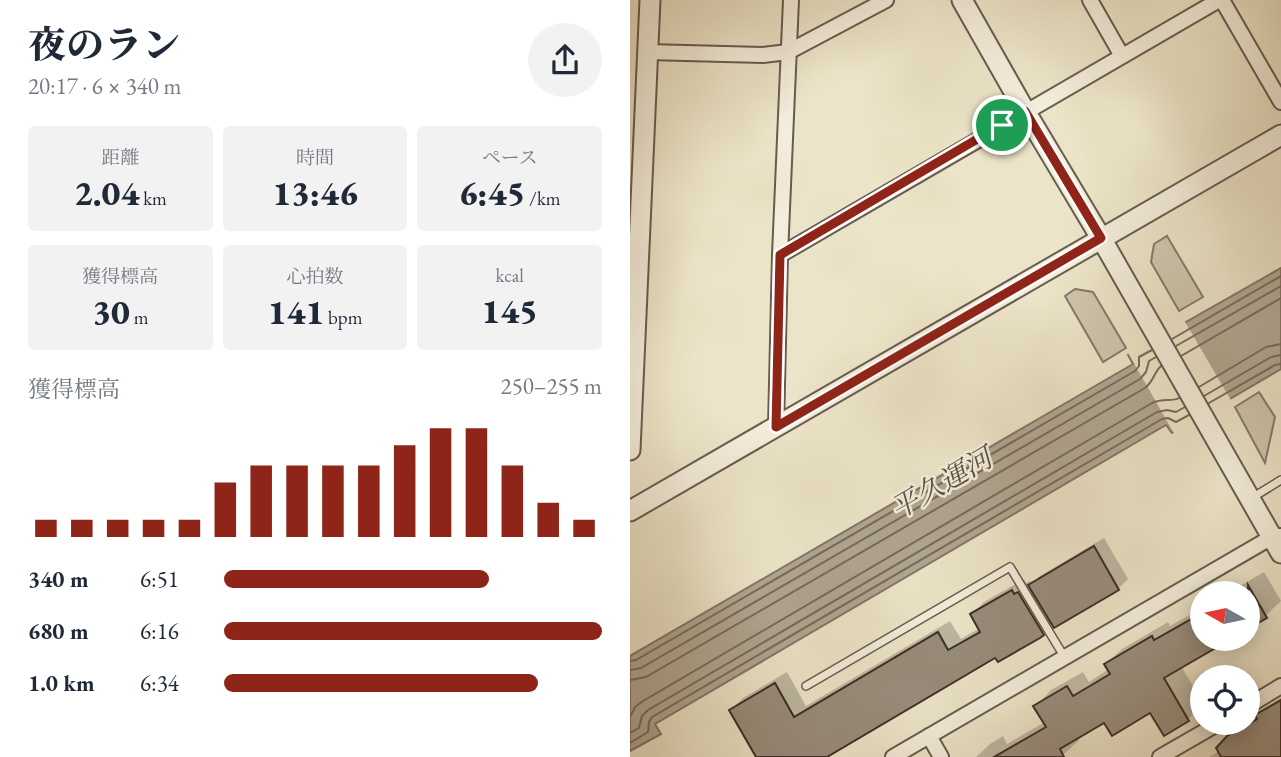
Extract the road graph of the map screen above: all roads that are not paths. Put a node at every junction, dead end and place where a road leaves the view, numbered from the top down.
1 (650, 0) edge
2 (790, 0) edge
3 (886, 0) edge
4 (962, 0) edge
5 (1090, 0) edge
6 (1221, 0) edge
7 (648, 52) junction
8 (788, 52) junction
9 (1122, 56) junction
10 (1281, 102) edge
11 (1025, 111) junction
12 (1281, 135) edge
13 (1101, 238) junction
14 (780, 255) junction
15 (776, 427) junction
16 (630, 450) edge
17 (1281, 480) edge
18 (1250, 499) junction
19 (630, 511) edge
20 (1278, 542) edge
21 (1065, 658) junction
22 (806, 686) dead end
23 (1281, 687) edge
24 (1260, 699) edge
25 (1198, 735) edge
26 (929, 736) junction
27 (893, 757) edge
28 (941, 757) edge
29 (1160, 757) edge

1 - 7 street
2 - 8 street
3 - 8 street
4 - 11 street
5 - 9 street
6 - 9 street
6 - 10 street
7 - 8 street
7 - 16 street
8 - 14 street
9 - 11 street
11 - 13 street
11 - 14 street
12 - 13 street
13 - 15 street
13 - 18 street
14 - 15 street
15 - 19 street
17 - 18 lane
18 - 20 street
20 - 21 street
21 - 22 lane
21 - 26 street
23 - 24 street
25 - 29 street
26 - 27 street
26 - 28 street

